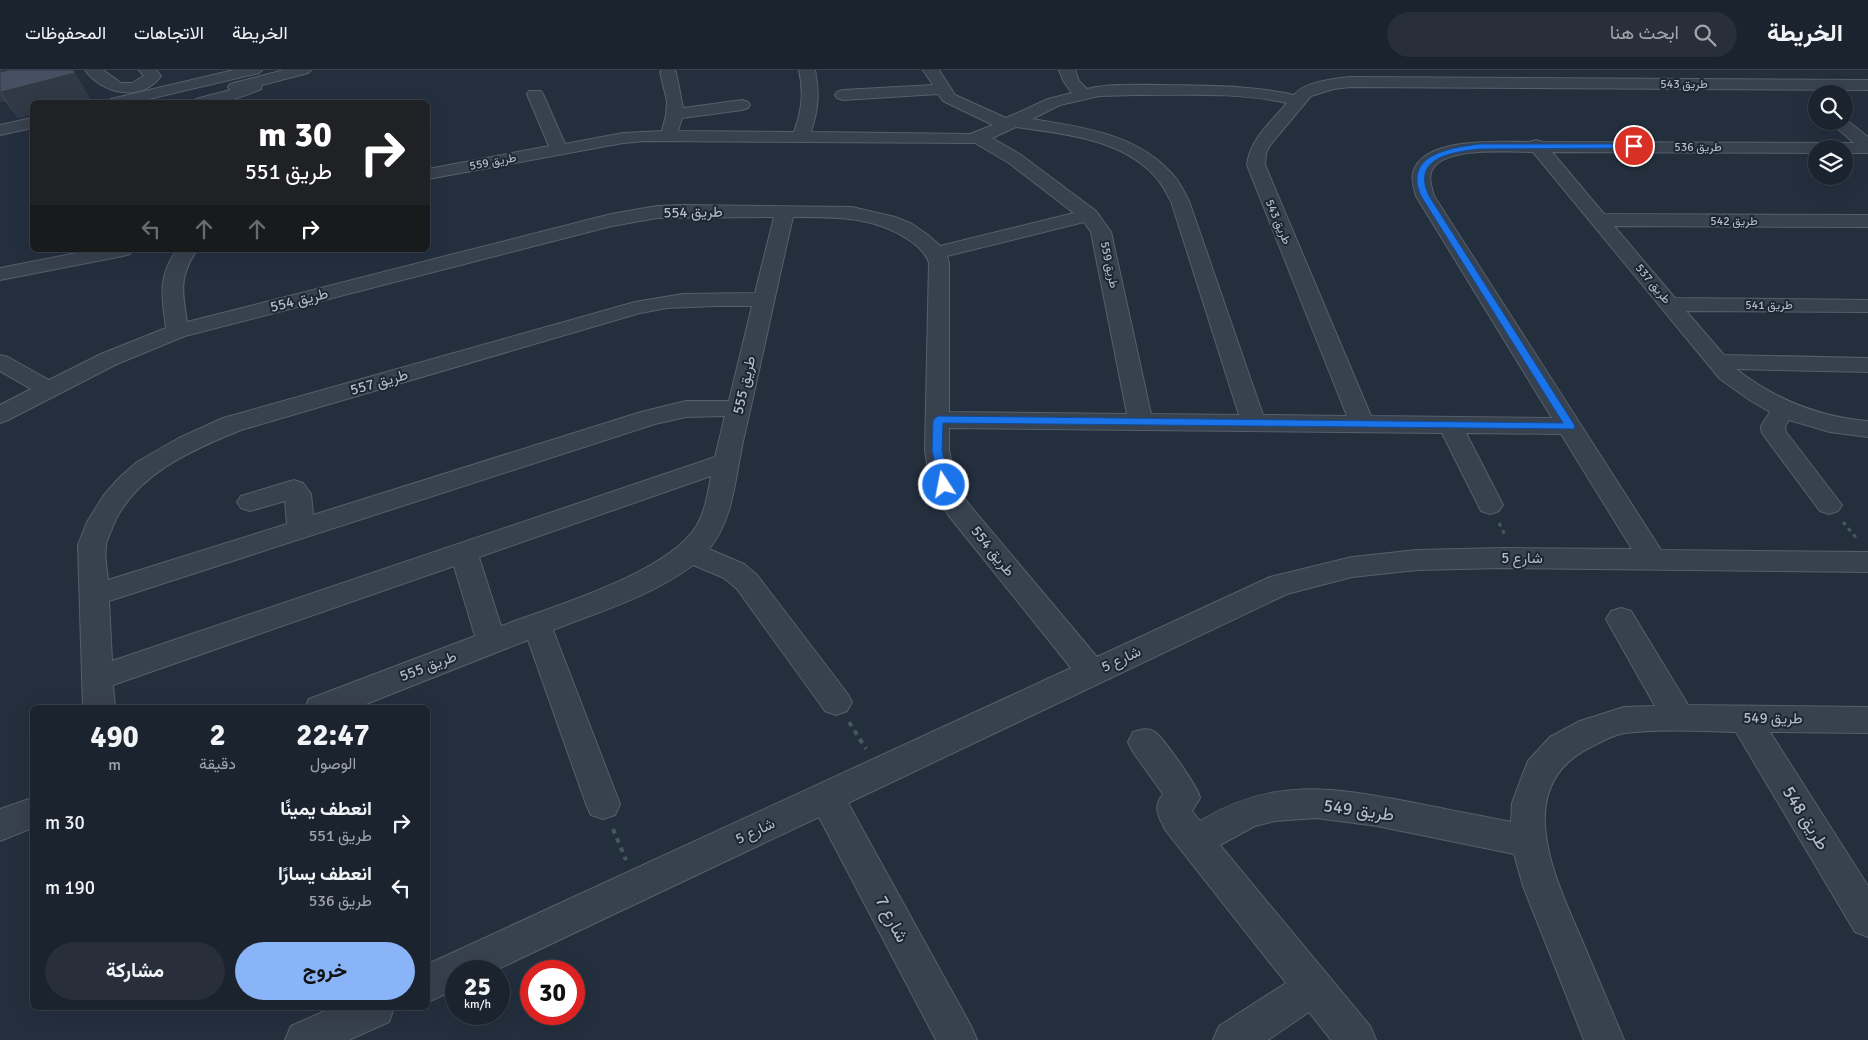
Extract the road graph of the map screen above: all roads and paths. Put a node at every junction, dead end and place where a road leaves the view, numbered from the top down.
1 (208, 70) edge
2 (254, 70) edge
3 (303, 70) edge
4 (807, 70) edge
5 (931, 70) edge
6 (1067, 70) edge
7 (1495, 70) edge
8 (1628, 70) edge
9 (1708, 70) edge
10 (88, 71) edge
11 (668, 72) dead end
12 (150, 74) edge
13 (1367, 76) edge
14 (270, 78) junction
15 (1507, 84) junction
16 (1642, 84) junction
17 (1725, 84) junction
18 (1791, 85) junction
19 (1868, 85) edge
20 (942, 89) junction
21 (535, 94) dead end
22 (1082, 94) junction
23 (843, 95) dead end
24 (1808, 98) edge
25 (126, 100) edge
26 (181, 100) edge
27 (212, 100) edge
28 (1298, 101) junction
29 (742, 105) dead end
30 (675, 116) junction
31 (30, 123) edge
32 (1009, 123) junction
33 (0, 130) edge
34 (1848, 130) edge
35 (552, 133) junction
36 (668, 135) junction
37 (801, 136) junction
38 (30, 137) edge
39 (979, 138) junction
40 (0, 144) edge
41 (1536, 146) junction
42 (1868, 147) edge
43 (559, 150) junction
44 (430, 174) edge
45 (785, 211) junction
46 (1089, 215) junction
47 (1599, 220) junction
48 (1868, 222) edge
49 (102, 252) edge
50 (186, 252) edge
51 (936, 253) junction
52 (60, 256) edge
53 (0, 274) edge
54 (763, 300) junction
55 (1670, 304) junction
56 (1868, 306) edge
57 (178, 331) junction
58 (0, 362) edge
59 (1718, 362) junction
60 (1868, 366) edge
61 (48, 389) junction
62 (739, 408) junction
63 (1782, 409) junction
64 (0, 415) edge
65 (938, 420) junction
66 (1140, 421) junction
67 (1253, 422) junction
68 (1362, 423) junction
69 (1450, 425) junction
70 (1570, 426) junction
71 (1868, 429) edge
72 (726, 462) junction
73 (250, 502) dead end
74 (1490, 505) joint
75 (1829, 505) joint
76 (301, 530) junction
77 (463, 552) junction
78 (690, 552) junction
79 (1865, 553) edge
80 (1517, 558) junction
81 (1653, 560) junction
82 (95, 595) junction
83 (1622, 619) dead end
84 (537, 625) junction
85 (492, 642) junction
86 (1092, 672) junction
87 (97, 678) junction
88 (836, 702) joint
89 (99, 705) edge
90 (328, 705) edge
91 (1679, 718) junction
92 (1744, 718) junction
93 (1866, 723) edge
94 (1144, 742) dead end
95 (880, 773) junction
96 (827, 798) junction
97 (603, 804) joint
98 (30, 814) edge
99 (0, 825) edge
100 (1528, 841) junction
101 (1195, 843) junction
102 (637, 886) junction
103 (1868, 919) edge
104 (430, 982) edge
105 (1312, 987) junction
106 (371, 1010) edge
107 (305, 1040) edge
108 (957, 1040) edge
109 (1234, 1040) edge
110 (1356, 1040) edge
111 (1604, 1040) edge

1 - 12 street
2 - 25 street
3 - 14 street
4 - 37 street
5 - 20 street
6 - 22 street
7 - 15 street
8 - 16 street, طريق 543
9 - 17 street, طريق 543
10 - 12 street
11 - 30 street
13 - 15 street, طريق 543
13 - 28 street, طريق 543
14 - 26 street
14 - 27 street
15 - 16 street, طريق 543
16 - 17 street, طريق 543
17 - 18 street, طريق 543
18 - 19 street, طريق 543
18 - 24 street
20 - 23 street
20 - 32 street
21 - 35 street
22 - 28 street, طريق 559
22 - 32 street, طريق 559
28 - 68 street, طريق 543
29 - 30 street
30 - 35 street
30 - 36 street
31 - 33 street
32 - 39 street, طريق 559
32 - 67 street
34 - 42 street
35 - 43 street
36 - 37 street, طريق 559
36 - 43 street, طريق 559
37 - 39 street, طريق 559
38 - 40 street
39 - 46 street, طريق 559
41 - 42 street, طريق 536
41 - 47 street, طريق 537
41 - 70 street, طريق 536
43 - 44 street, طريق 559
45 - 51 street, طريق 554
45 - 54 street, طريق 555
45 - 57 street, طريق 554
46 - 51 street
46 - 66 street, طريق 559
47 - 48 street, طريق 542
47 - 55 street, طريق 537
49 - 52 street
50 - 57 street
51 - 65 street, طريق 554
52 - 53 street
54 - 62 street, طريق 555
54 - 82 street, طريق 557
55 - 56 street, طريق 541
55 - 59 street, طريق 537
57 - 61 street, طريق 554
58 - 61 street
59 - 60 street
59 - 63 street, طريق 537
61 - 64 street, طريق 554
62 - 72 street, طريق 555
62 - 76 street
63 - 71 street, طريق 537
63 - 75 street
65 - 66 street
65 - 86 street, طريق 554
66 - 67 street
67 - 68 street
68 - 69 street
69 - 70 street
69 - 74 street
70 - 81 street, طريق 536
72 - 77 street
72 - 78 street, طريق 555
73 - 76 street
74 - 80 path
75 - 79 path
76 - 82 street
77 - 85 street
77 - 87 street
78 - 84 street, طريق 555
78 - 88 street
79 - 81 street, شارع 5
80 - 81 street, شارع 5
80 - 86 street, شارع 5
82 - 87 street, طريق 557
83 - 91 street
84 - 85 street, طريق 555
84 - 97 street
85 - 90 street, طريق 555
86 - 95 street, شارع 5
87 - 89 street, طريق 557
88 - 95 path
91 - 92 street, طريق 549
91 - 100 street, طريق 549
92 - 93 street, طريق 549
92 - 103 street, طريق 548
94 - 101 street
95 - 96 street, شارع 5
96 - 102 street, شارع 5
96 - 108 street, شارع 7
97 - 102 path
98 - 99 street
100 - 101 street, طريق 549
100 - 111 street, طريق 549
101 - 105 street
102 - 104 street, شارع 5
105 - 109 street
105 - 110 street
106 - 107 street

